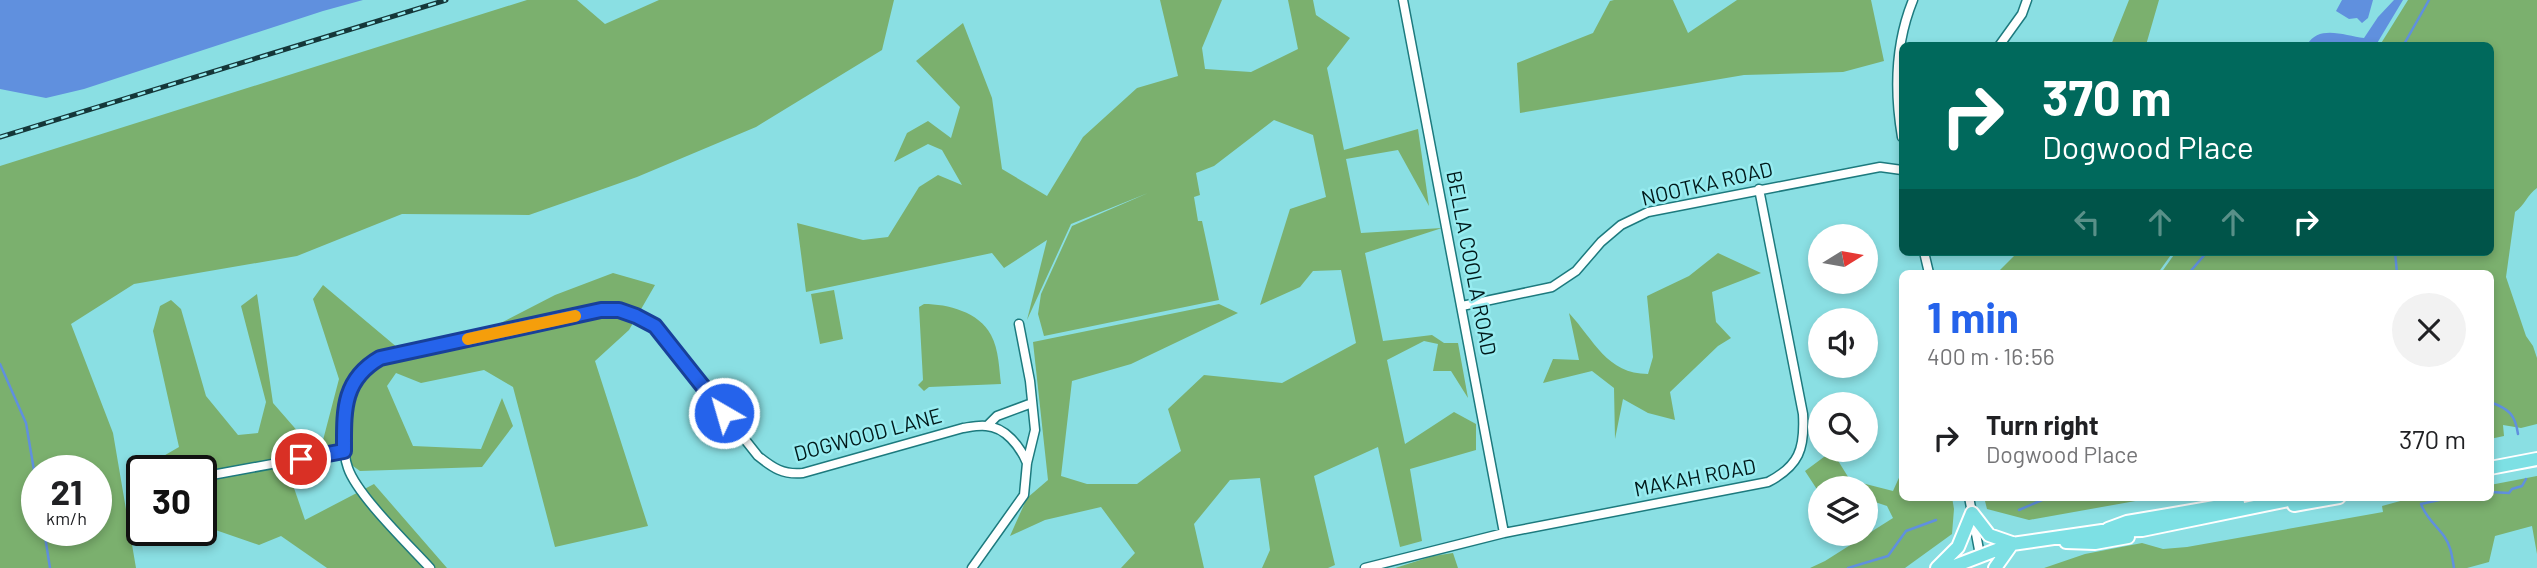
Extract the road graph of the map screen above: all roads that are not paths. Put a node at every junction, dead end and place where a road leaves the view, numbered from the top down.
1 (1403, 0) edge
2 (1913, 0) edge
3 (2027, 0) edge
4 (1901, 42) edge
5 (2003, 42) edge
6 (1899, 58) edge
7 (1899, 108) edge
8 (1899, 170) edge
9 (1759, 189) junction
10 (1462, 306) junction
11 (1019, 324) dead end
12 (1032, 403) junction
13 (988, 425) junction
14 (344, 451) junction
15 (2537, 452) edge
16 (2537, 459) edge
17 (2494, 460) edge
18 (1027, 463) junction
19 (2537, 466) edge
20 (2494, 467) edge
21 (217, 474) edge
22 (2494, 474) edge
23 (1970, 501) edge
24 (2278, 501) edge
25 (2318, 501) edge
26 (1972, 513) junction
27 (1504, 533) junction
28 (2035, 541) junction
29 (2012, 544) junction
30 (1980, 555) junction
31 (430, 568) edge
32 (972, 568) edge
33 (1365, 568) edge
34 (1937, 568) edge
35 (1949, 568) edge
36 (1995, 568) edge

1 - 10 street, BELLA COOLA ROAD
2 - 4 street
3 - 5 street
6 - 7 street
8 - 9 street, NOOTKA ROAD
9 - 10 street, NOOTKA ROAD
9 - 27 street, MAKAH ROAD
10 - 27 street, BELLA COOLA ROAD
11 - 12 street
12 - 13 street, DOGWOOD LANE
12 - 18 street
13 - 14 street, DOGWOOD LANE
13 - 18 street
14 - 21 street
14 - 31 street
15 - 17 main road
16 - 20 main road
18 - 32 street
19 - 22 main road
23 - 26 street
24 - 28 main road
25 - 28 main road
26 - 29 main road
26 - 30 street
26 - 34 main road
27 - 33 street, MAKAH ROAD
28 - 29 main road
29 - 30 main road
29 - 36 main road
30 - 35 main road

